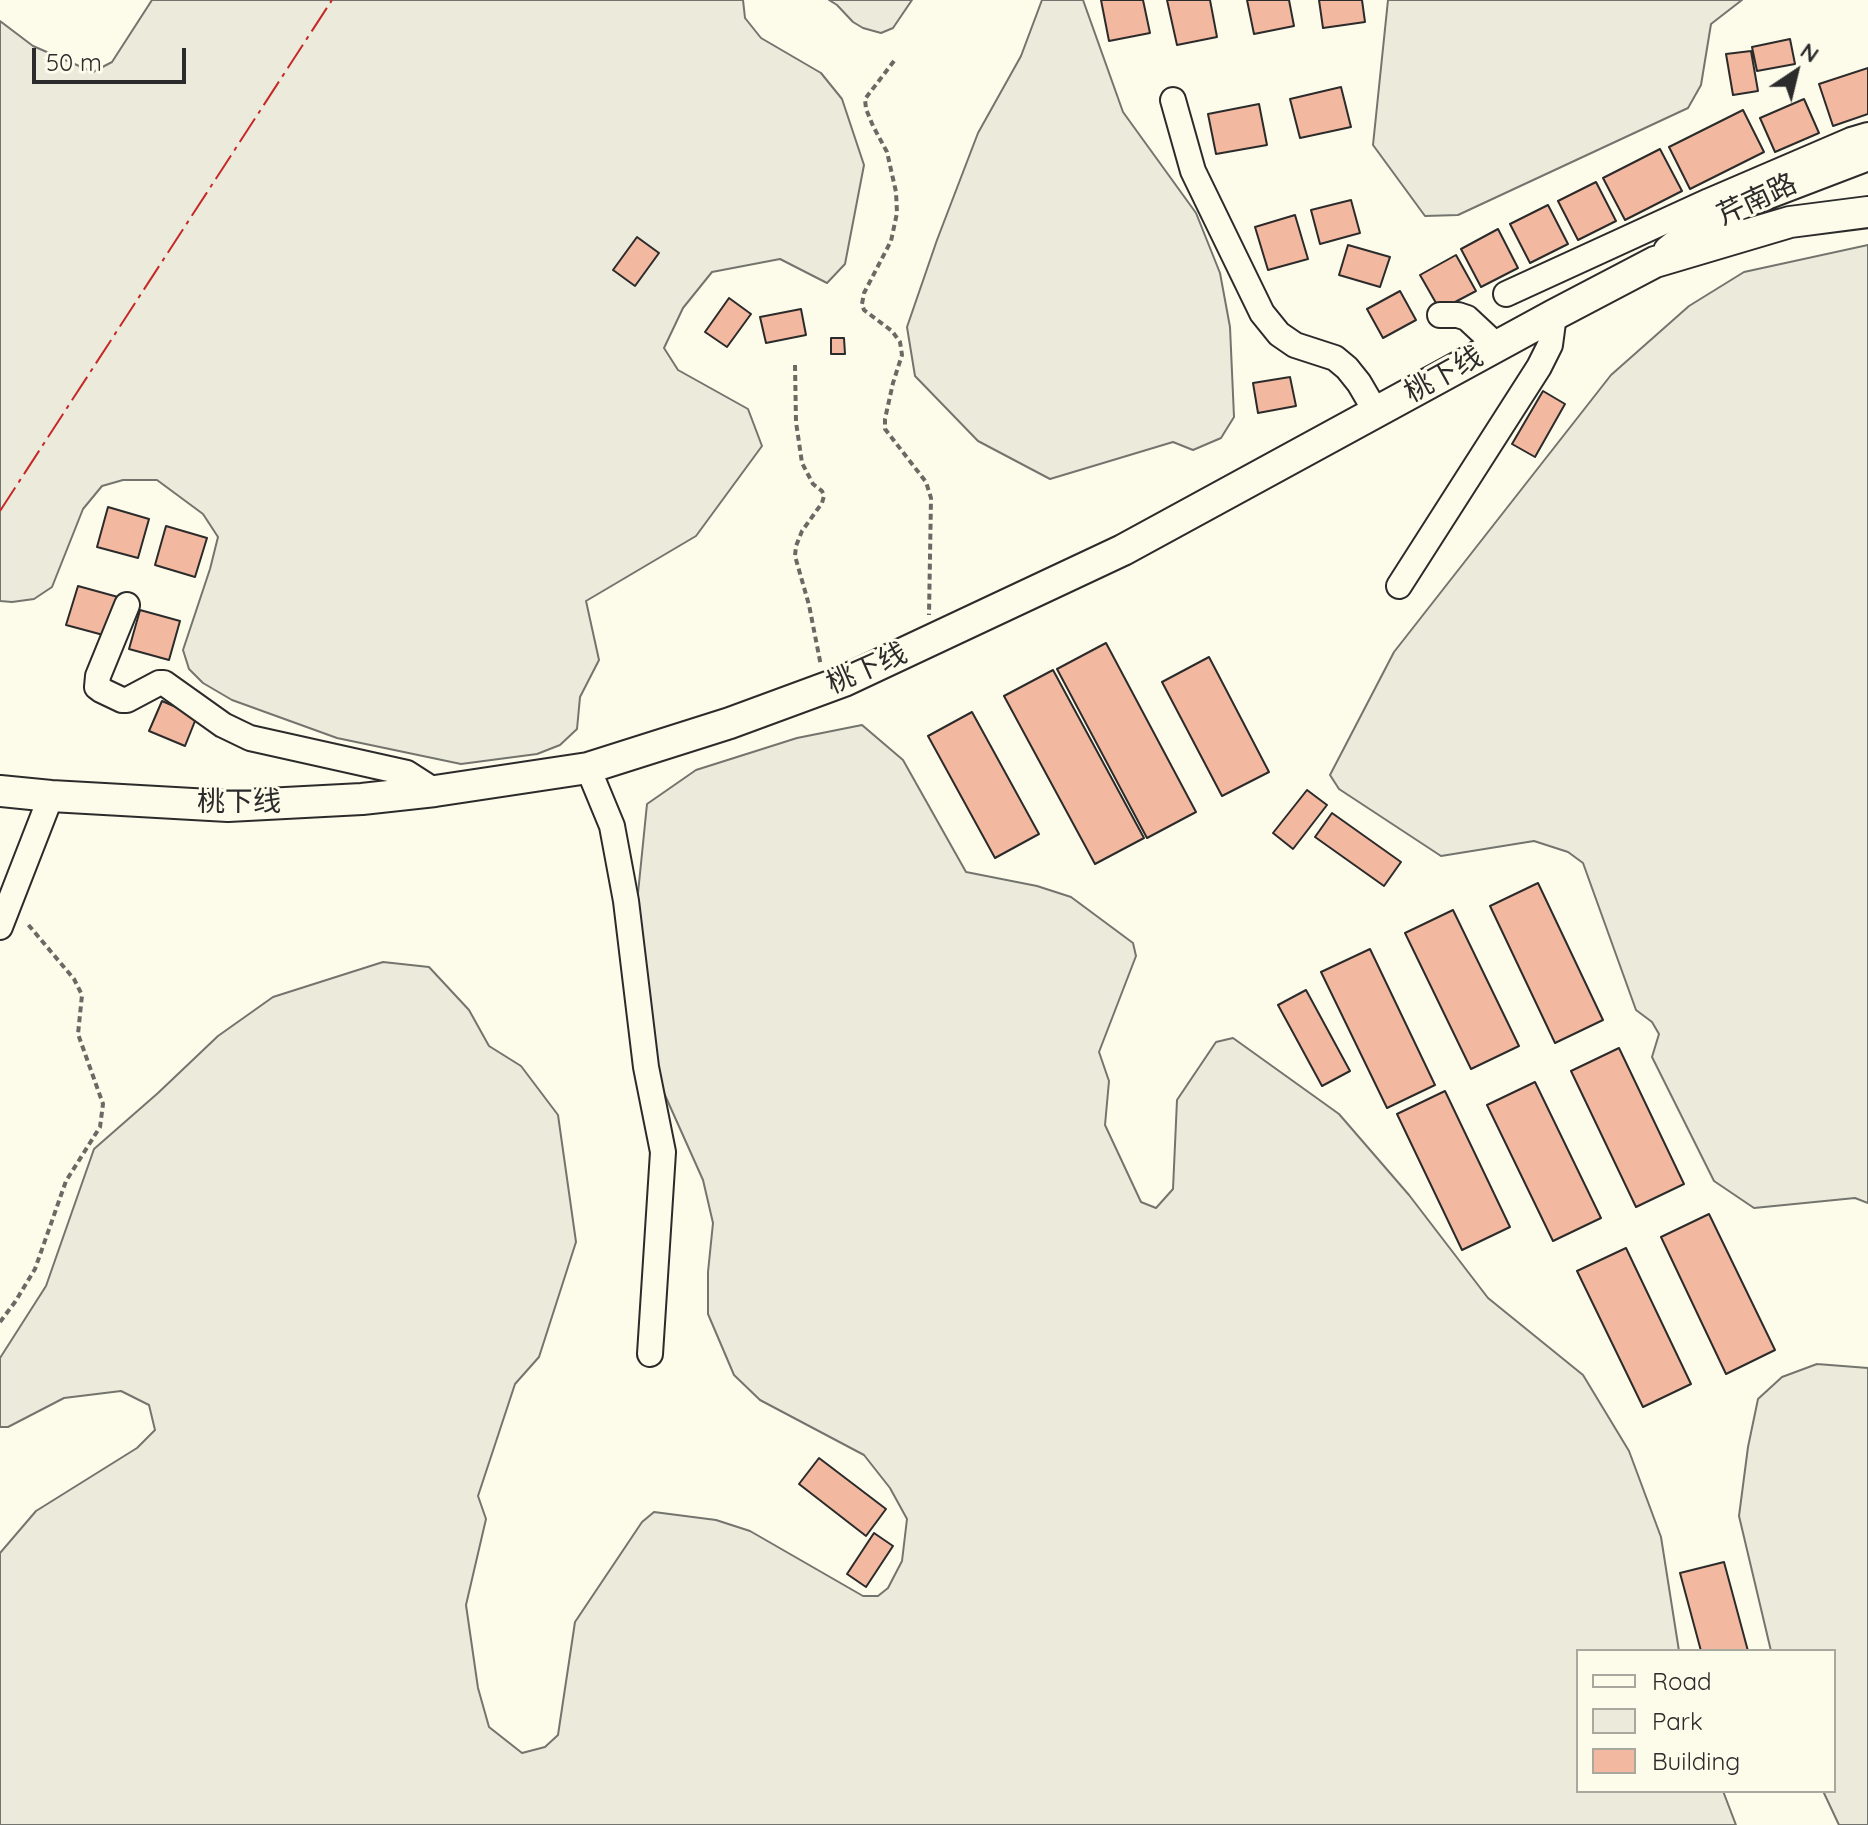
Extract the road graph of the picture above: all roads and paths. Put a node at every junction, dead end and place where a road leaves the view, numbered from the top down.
1 (894, 61) dead end
2 (1173, 100) dead end
3 (1868, 135) edge
4 (1868, 155) edge
5 (1868, 212) edge
6 (1655, 262) junction
7 (1506, 294) dead end
8 (1440, 315) dead end
9 (1554, 315) junction
10 (1497, 346) junction
11 (795, 365) dead end
12 (1376, 412) junction
13 (1399, 586) dead end
14 (127, 605) dead end
15 (928, 642) junction
16 (825, 688) junction
17 (588, 768) junction
18 (0, 791) edge
19 (435, 791) junction
20 (51, 796) junction
21 (22, 917) dead end
22 (0, 927) edge
23 (0, 1322) edge
24 (650, 1354) dead end

1 - 15 path
2 - 12 street
3 - 7 street
4 - 6 main road, 芹南路
5 - 6 main road
6 - 9 main road, 桃下线
8 - 10 street
9 - 10 main road, 桃下线
9 - 13 street
10 - 12 main road, 桃下线
11 - 16 path
12 - 15 main road, 桃下线
14 - 19 street
15 - 16 main road, 桃下线
16 - 17 main road, 桃下线
17 - 19 main road, 桃下线
17 - 24 street
18 - 20 main road, 桃下线
19 - 20 main road, 桃下线
20 - 22 street
21 - 23 path

